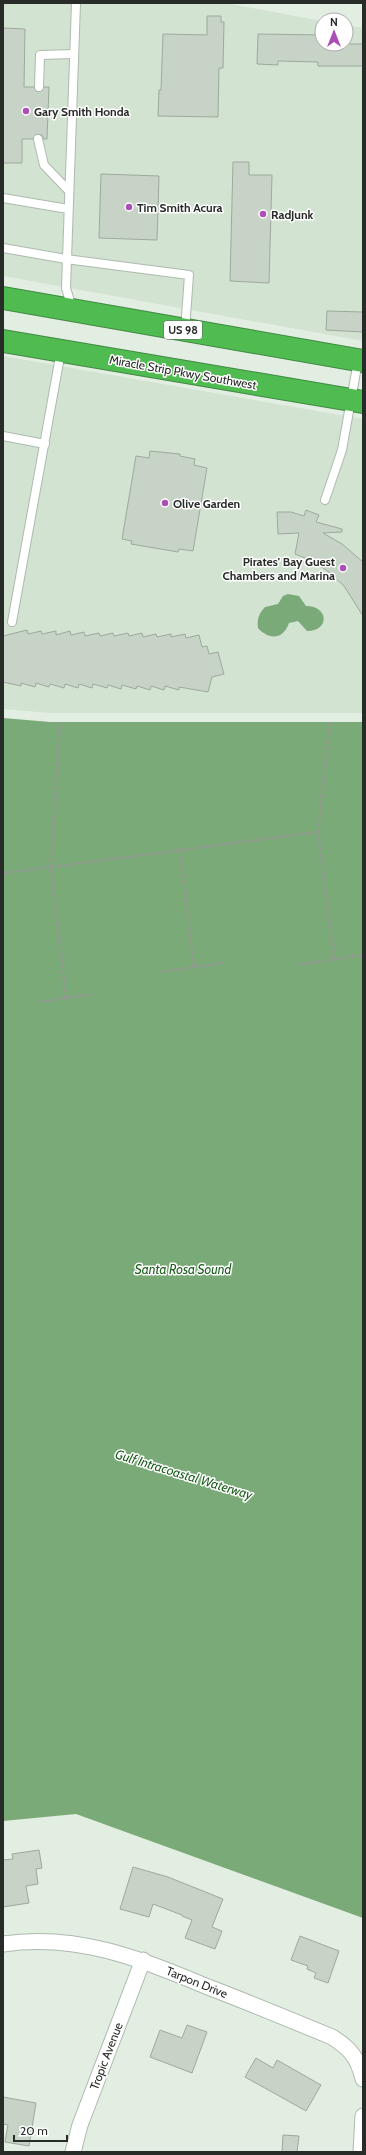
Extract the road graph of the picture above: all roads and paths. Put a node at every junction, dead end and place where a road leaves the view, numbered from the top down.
1 (76, 3) edge
2 (74, 54) junction
3 (39, 87) dead end
4 (38, 139) dead end
5 (69, 191) junction
6 (3, 198) edge
7 (68, 209) junction
8 (3, 248) edge
9 (66, 259) junction
10 (3, 298) edge
11 (73, 311) junction
12 (185, 330) junction
13 (3, 341) edge
14 (61, 351) junction
15 (361, 361) edge
16 (357, 401) edge
17 (3, 436) edge
18 (44, 444) junction
19 (325, 500) dead end
20 (12, 622) dead end
21 (60, 722) dead end
22 (330, 722) dead end
23 (318, 832) junction
24 (180, 850) junction
25 (51, 867) junction
26 (3, 873) edge
27 (363, 955) edge
28 (334, 959) junction
29 (224, 963) dead end
30 (298, 965) dead end
31 (194, 967) junction
32 (161, 972) dead end
33 (94, 994) dead end
34 (66, 998) junction
35 (39, 1002) dead end
36 (3, 1944) edge
37 (143, 1960) junction
38 (363, 2079) edge
39 (363, 2116) edge
40 (73, 2152) edge
41 (361, 2152) edge

1 - 2 lane
2 - 3 lane
2 - 5 lane
4 - 5 lane
5 - 7 lane
6 - 7 lane
7 - 9 lane
8 - 9 lane
9 - 11 lane
9 - 12 lane
10 - 11 highway, US 98
11 - 12 highway, US 98
12 - 15 highway, US 98
13 - 14 highway, Miracle Strip Pkwy Southwest
14 - 16 highway, Miracle Strip Pkwy Southwest
14 - 18 lane
15 - 16 lane
16 - 19 lane
17 - 18 lane
18 - 20 lane
21 - 25 path
22 - 23 path
23 - 24 path
23 - 28 path
24 - 25 path
24 - 31 path
25 - 26 path
25 - 34 path
27 - 28 path
28 - 30 path
29 - 31 path
31 - 32 path
33 - 34 path
34 - 35 path
36 - 37 street, Tarpon Drive
37 - 38 street, Tarpon Drive
37 - 40 street, Tropic Avenue
39 - 41 street

